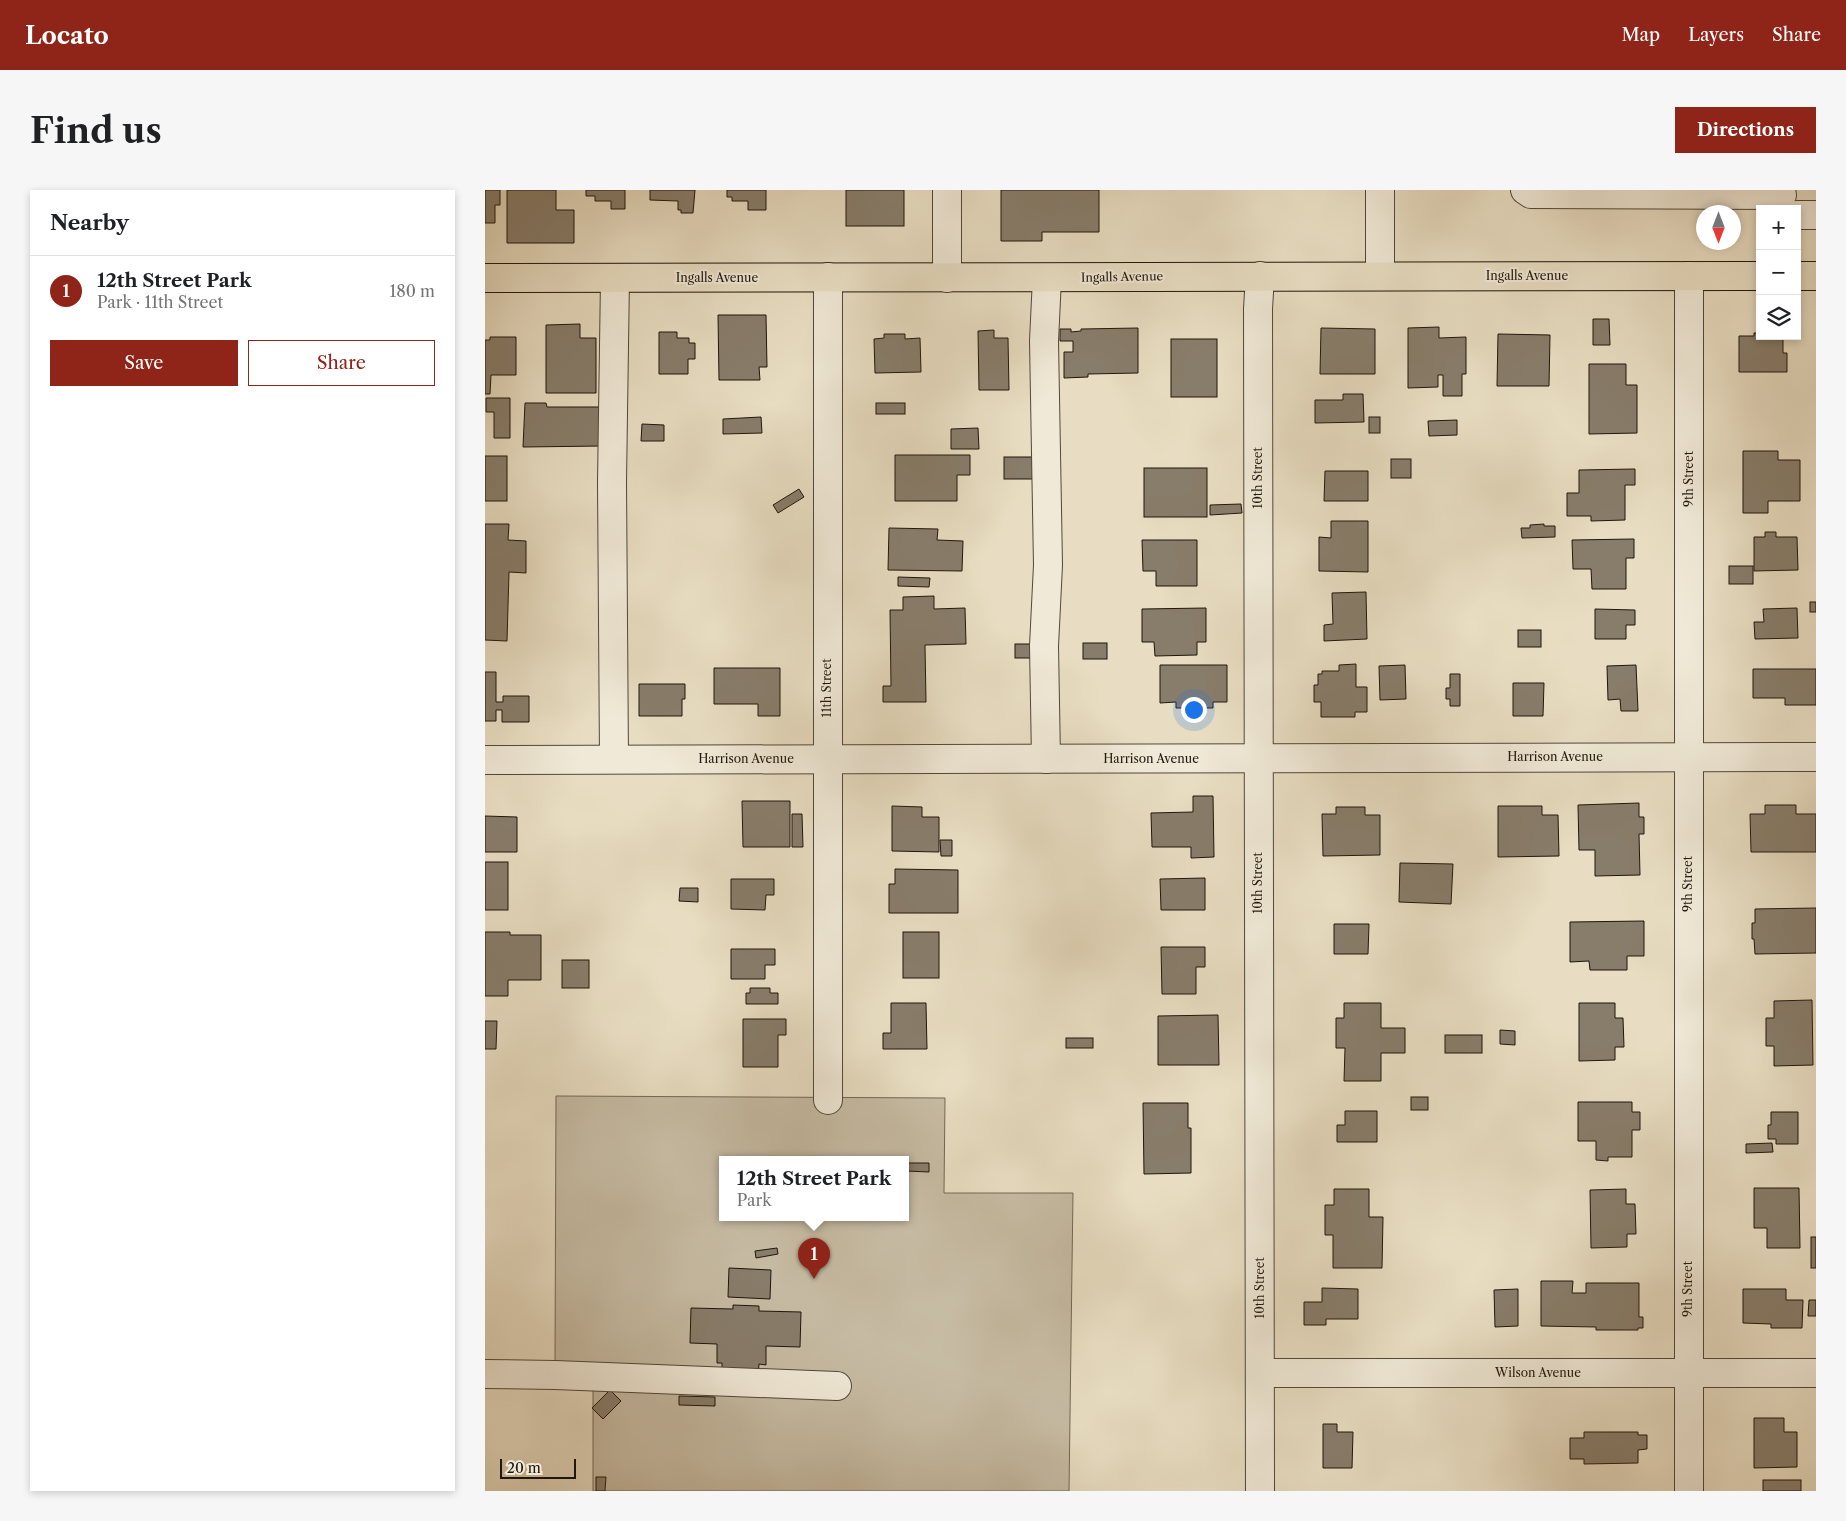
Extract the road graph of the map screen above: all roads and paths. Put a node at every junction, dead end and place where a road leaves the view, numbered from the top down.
1 (947, 190) edge
2 (1380, 190) edge
3 (1528, 192) edge
4 (1786, 202) edge
5 (1816, 215) edge
6 (1260, 276) junction
7 (1380, 276) junction
8 (1689, 276) junction
9 (1756, 276) edge
10 (1801, 276) edge
11 (1816, 276) edge
12 (828, 277) junction
13 (485, 278) edge
14 (615, 278) junction
15 (947, 278) junction
16 (1047, 278) junction
17 (1689, 757) junction
18 (1816, 757) edge
19 (614, 759) junction
20 (827, 759) junction
21 (1046, 759) junction
22 (1258, 759) junction
23 (485, 760) edge
24 (827, 1100) dead end
25 (1260, 1373) junction
26 (1689, 1373) junction
27 (1816, 1373) edge
28 (485, 1374) edge
29 (837, 1386) dead end
30 (1260, 1491) edge
31 (1689, 1491) edge

1 - 15 street
2 - 7 street
3 - 4 street
4 - 5 street
6 - 7 main road, Ingalls Avenue
6 - 16 main road, Ingalls Avenue
6 - 22 street, 10th Street
7 - 8 main road, Ingalls Avenue
8 - 9 main road, Ingalls Avenue
8 - 17 street, 9th Street
10 - 11 main road
12 - 14 main road, Ingalls Avenue
12 - 15 main road, Ingalls Avenue
12 - 20 street, 11th Street
13 - 14 main road, Ingalls Avenue
14 - 19 street
15 - 16 main road, Ingalls Avenue
16 - 21 street
17 - 18 street, Harrison Avenue
17 - 22 street, Harrison Avenue
17 - 26 street, 9th Street
19 - 20 street, Harrison Avenue
19 - 23 street, Harrison Avenue
20 - 21 street, Harrison Avenue
20 - 24 street, 11th Street
21 - 22 street, Harrison Avenue
22 - 25 street, 10th Street
25 - 26 street, Wilson Avenue
25 - 30 street, 10th Street
26 - 27 street, Wilson Avenue
26 - 31 street, 9th Street
28 - 29 street

